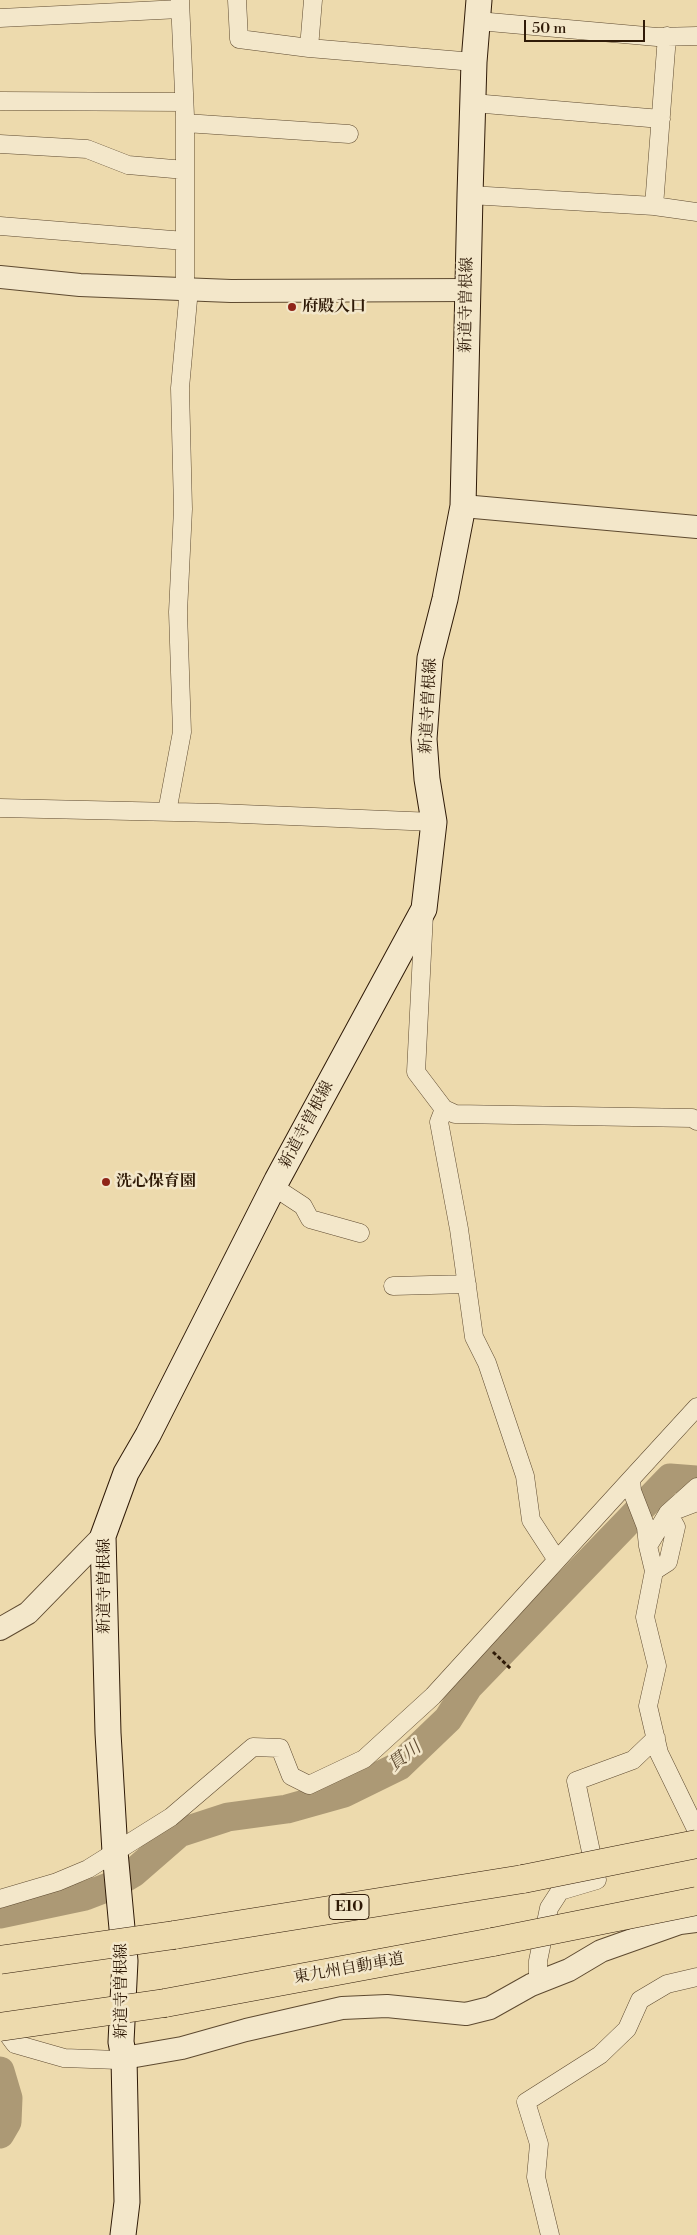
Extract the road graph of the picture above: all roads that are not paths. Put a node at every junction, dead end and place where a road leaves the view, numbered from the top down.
1 (237, 0) edge
2 (313, 0) edge
3 (180, 4) edge
4 (478, 11) edge
5 (0, 18) edge
6 (667, 36) junction
7 (697, 36) edge
8 (309, 48) junction
9 (474, 62) junction
10 (0, 101) edge
11 (184, 102) junction
12 (473, 103) junction
13 (661, 119) junction
14 (185, 123) junction
15 (349, 134) dead end
16 (0, 144) edge
17 (185, 170) junction
18 (470, 195) junction
19 (654, 206) junction
20 (697, 212) edge
21 (0, 226) edge
22 (185, 241) junction
23 (0, 276) edge
24 (186, 290) junction
25 (467, 290) junction
26 (463, 506) junction
27 (697, 527) edge
28 (0, 808) edge
29 (167, 812) junction
30 (434, 822) junction
31 (424, 909) junction
32 (444, 1109) junction
33 (697, 1121) edge
34 (274, 1187) junction
35 (360, 1233) dead end
36 (467, 1284) junction
37 (393, 1286) dead end
38 (697, 1408) edge
39 (631, 1485) junction
40 (697, 1487) edge
41 (697, 1502) edge
42 (668, 1513) junction
43 (103, 1536) junction
44 (648, 1546) junction
45 (557, 1560) junction
46 (654, 1571) junction
47 (0, 1629) edge
48 (656, 1738) junction
49 (697, 1831) edge
50 (697, 1844) edge
51 (115, 1853) junction
52 (0, 1899) edge
53 (697, 1900) edge
54 (697, 1921) edge
55 (0, 1960) edge
56 (697, 1977) edge
57 (538, 1982) junction
58 (0, 2026) edge
59 (124, 2058) junction
60 (123, 2235) edge
61 (550, 2235) edge

1 - 8 street
2 - 8 street
3 - 5 street
3 - 11 street
4 - 6 street
4 - 9 main road, 新道寺曽根線
6 - 7 street
6 - 13 street
8 - 9 street
9 - 12 main road, 新道寺曽根線
10 - 11 street
11 - 14 street
12 - 13 street
12 - 18 main road, 新道寺曽根線
13 - 19 street
14 - 15 street
14 - 17 street
16 - 17 street
17 - 22 street
18 - 19 street
18 - 25 main road, 新道寺曽根線
19 - 20 street
21 - 22 street
22 - 24 street
23 - 24 street
24 - 25 street
24 - 29 street
25 - 26 main road, 新道寺曽根線
26 - 27 street
26 - 30 main road, 新道寺曽根線
28 - 29 street
29 - 30 street
30 - 31 main road, 新道寺曽根線
31 - 32 street
31 - 34 main road, 新道寺曽根線
32 - 33 street
32 - 36 street
34 - 35 street
34 - 43 main road, 新道寺曽根線
36 - 37 street
36 - 45 street
38 - 39 street
39 - 44 street
39 - 45 street
40 - 42 street
41 - 42 street
42 - 44 street
42 - 46 street
43 - 47 street
43 - 51 main road, 新道寺曽根線
44 - 46 street
45 - 51 street
46 - 48 street
48 - 49 street
48 - 57 street
50 - 55 highway, E10, bridge
51 - 52 street
51 - 59 main road, 新道寺曽根線
53 - 58 highway, 東九州自動車道, bridge
54 - 57 street
56 - 61 street
57 - 59 street
58 - 59 street
59 - 60 main road, 新道寺曽根線

